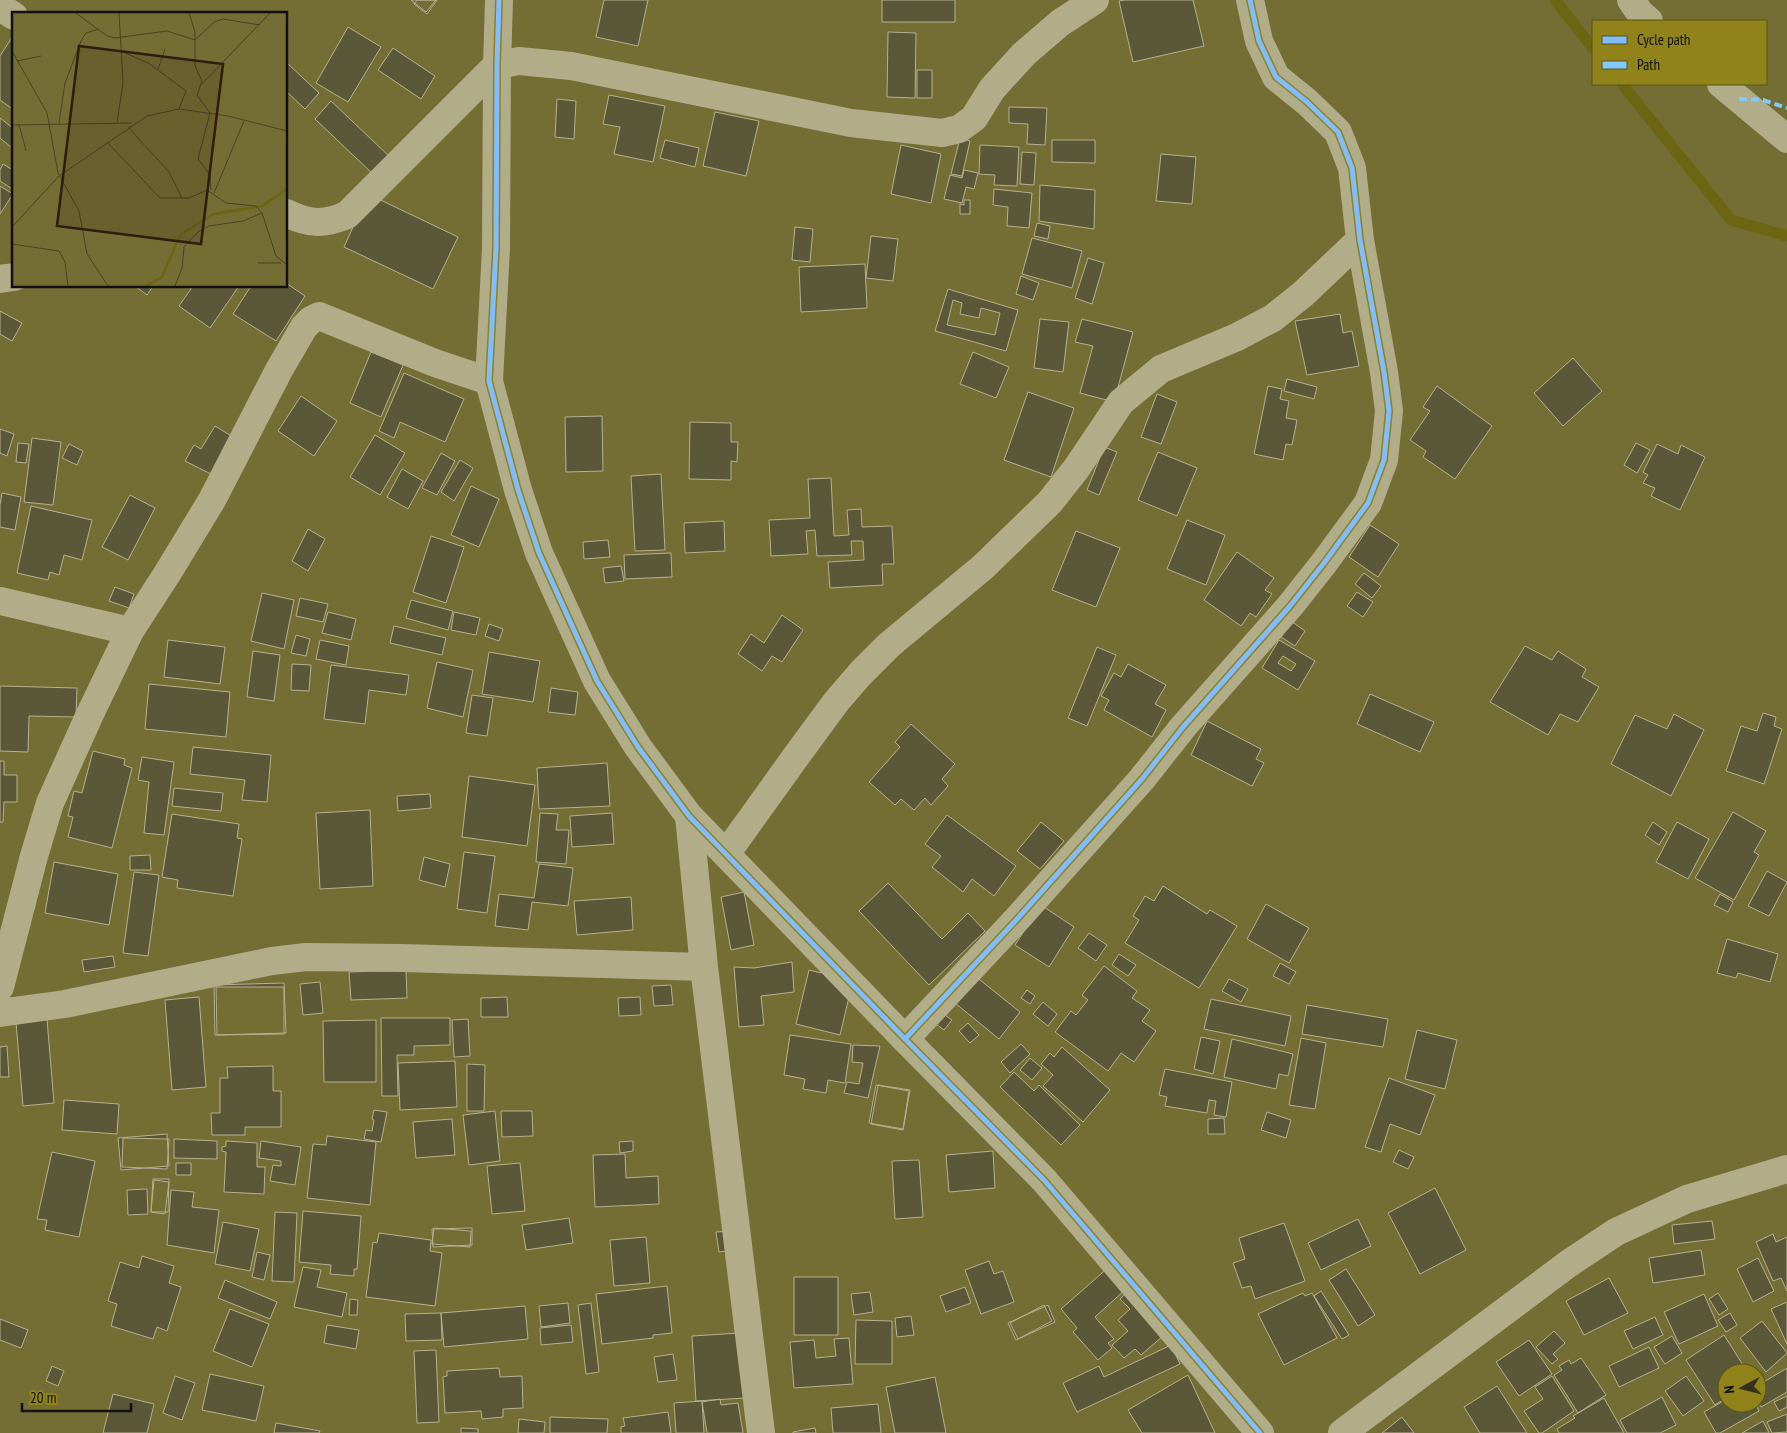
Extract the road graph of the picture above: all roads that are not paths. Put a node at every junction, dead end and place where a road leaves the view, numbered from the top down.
1 (499, 0) edge
2 (1095, 0) edge
3 (1250, 0) edge
4 (1632, 0) edge
5 (0, 7) edge
6 (12, 15) edge
7 (1648, 20) edge
8 (497, 65) junction
9 (1722, 85) edge
10 (1787, 139) edge
11 (288, 214) edge
12 (1360, 240) junction
13 (489, 381) junction
14 (0, 601) edge
15 (130, 630) junction
16 (689, 816) junction
17 (726, 854) junction
18 (704, 967) junction
19 (0, 987) edge
20 (0, 1013) edge
21 (905, 1039) junction
22 (1787, 1169) edge
23 (761, 1433) edge
24 (1260, 1433) edge
25 (1342, 1433) edge

1 - 8 street
2 - 8 street
3 - 12 street
4 - 7 street
5 - 6 street
8 - 11 street
8 - 13 street
9 - 10 street
12 - 17 street
12 - 21 street
13 - 15 street
13 - 16 street
14 - 15 street
15 - 19 street
16 - 17 street
16 - 18 street
17 - 21 street
18 - 20 street
18 - 23 street
21 - 24 street
22 - 25 street

